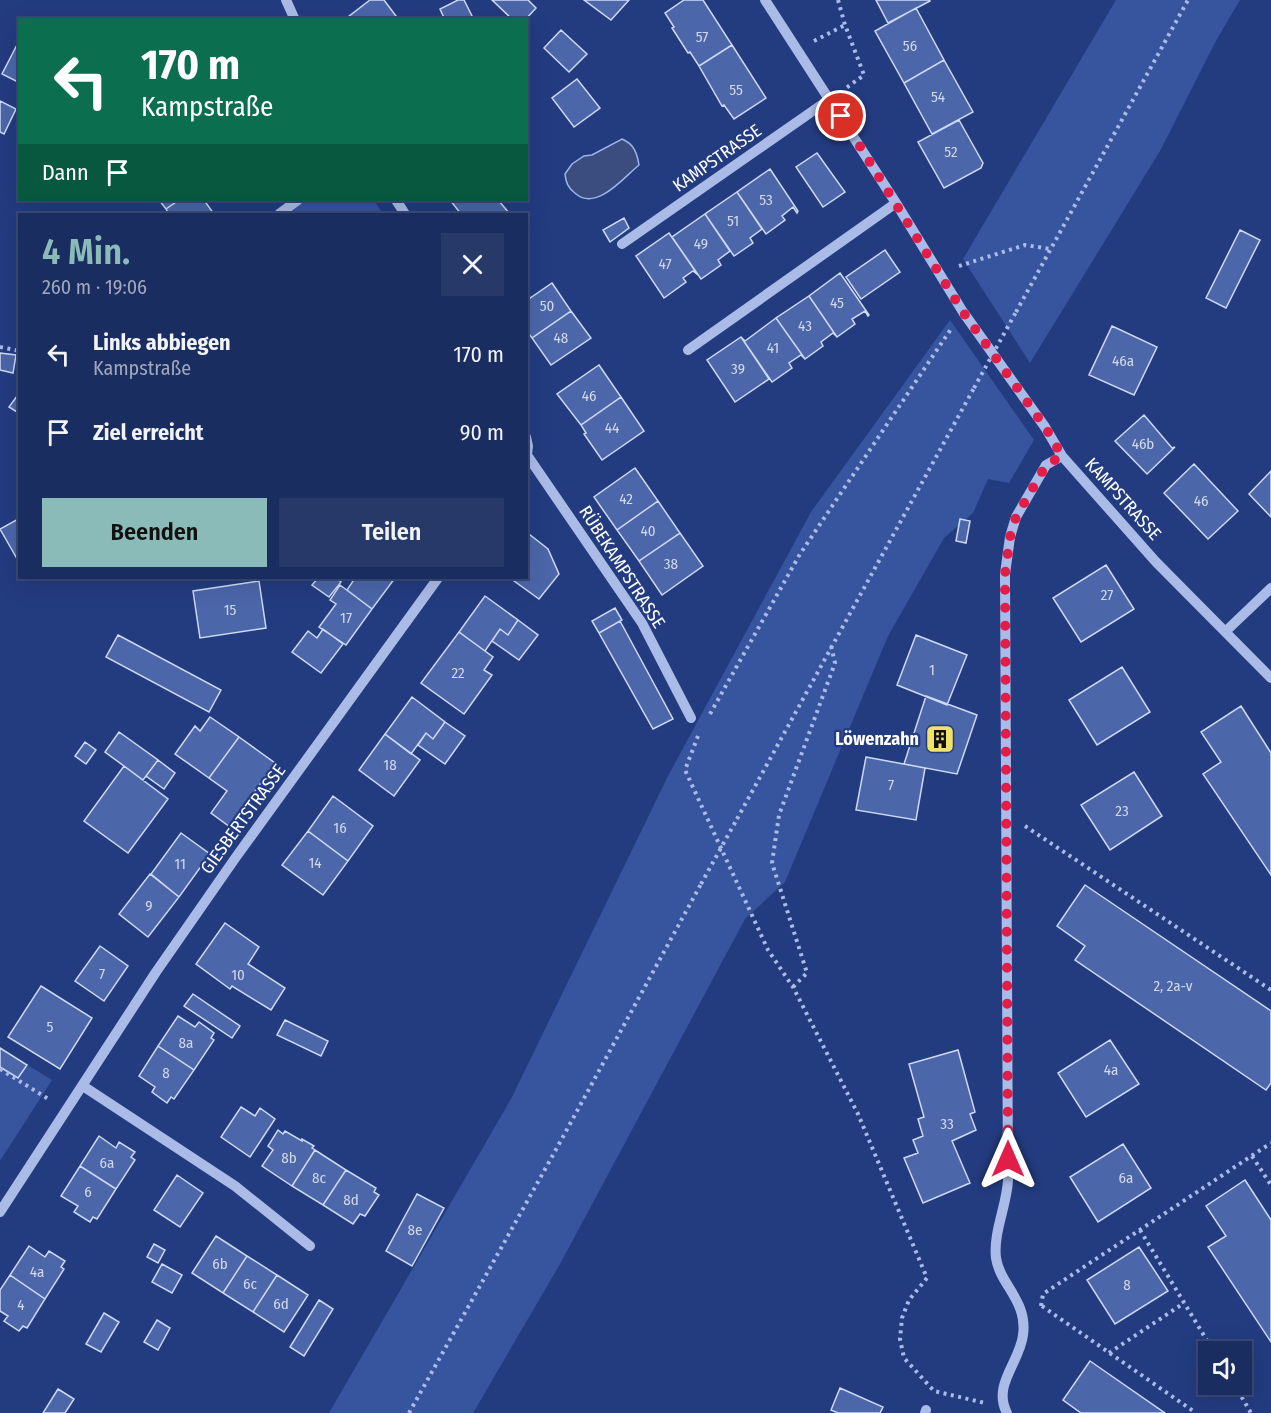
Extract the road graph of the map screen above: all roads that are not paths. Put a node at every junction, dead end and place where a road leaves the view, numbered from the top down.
1 (286, 0) edge
2 (765, 0) edge
3 (294, 18) edge
4 (830, 99) junction
5 (297, 201) edge
6 (896, 202) junction
7 (280, 213) edge
8 (622, 244) dead end
9 (688, 350) dead end
10 (1062, 456) junction
11 (528, 457) edge
12 (437, 579) edge
13 (1271, 588) edge
14 (1226, 631) junction
15 (1271, 678) edge
16 (691, 718) dead end
17 (83, 1086) junction
18 (0, 1212) edge
19 (310, 1246) dead end
20 (1005, 1410) edge

1 - 3 street
2 - 4 street, KAMPSTRASSE
4 - 6 street, KAMPSTRASSE
4 - 8 street, KAMPSTRASSE
5 - 7 street
6 - 9 street
6 - 10 street, KAMPSTRASSE
10 - 14 street, KAMPSTRASSE
10 - 20 street
11 - 16 street, RÜBEKAMPSTRASSE
12 - 17 street, GIESBERTSTRASSE
13 - 14 street
14 - 15 street, KAMPSTRASSE
17 - 18 street, GIESBERTSTRASSE
17 - 19 street

